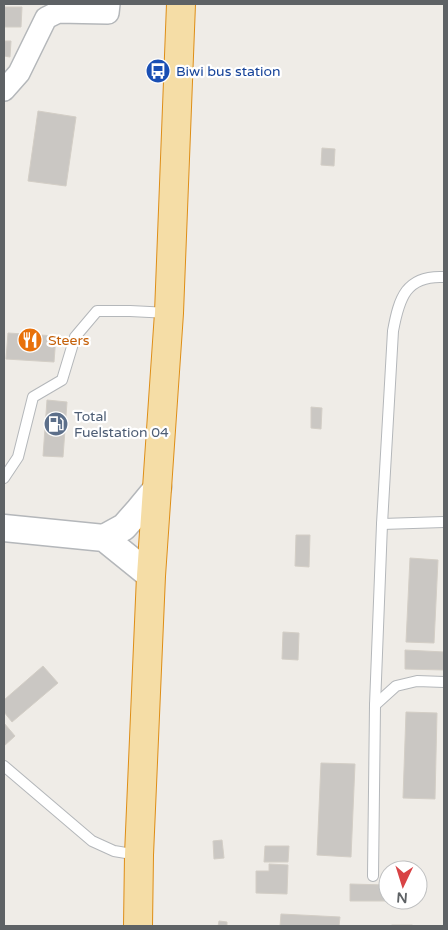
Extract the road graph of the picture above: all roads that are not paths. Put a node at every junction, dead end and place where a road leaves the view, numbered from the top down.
1 (109, 4) edge
2 (181, 4) edge
3 (4, 90) edge
4 (444, 277) edge
5 (170, 313) junction
6 (4, 478) edge
7 (158, 487) junction
8 (444, 522) edge
9 (382, 524) junction
10 (4, 528) edge
11 (104, 538) junction
12 (151, 576) junction
13 (444, 682) edge
14 (375, 705) junction
15 (4, 766) edge
16 (139, 855) junction
17 (373, 876) dead end
18 (138, 926) edge

1 - 3 street
2 - 5 highway
4 - 9 lane
5 - 6 lane
5 - 7 highway
7 - 11 street
7 - 12 highway
8 - 9 lane
9 - 14 lane
10 - 11 street
11 - 12 street
12 - 16 highway
13 - 14 lane
14 - 17 lane
15 - 16 lane
16 - 18 highway

